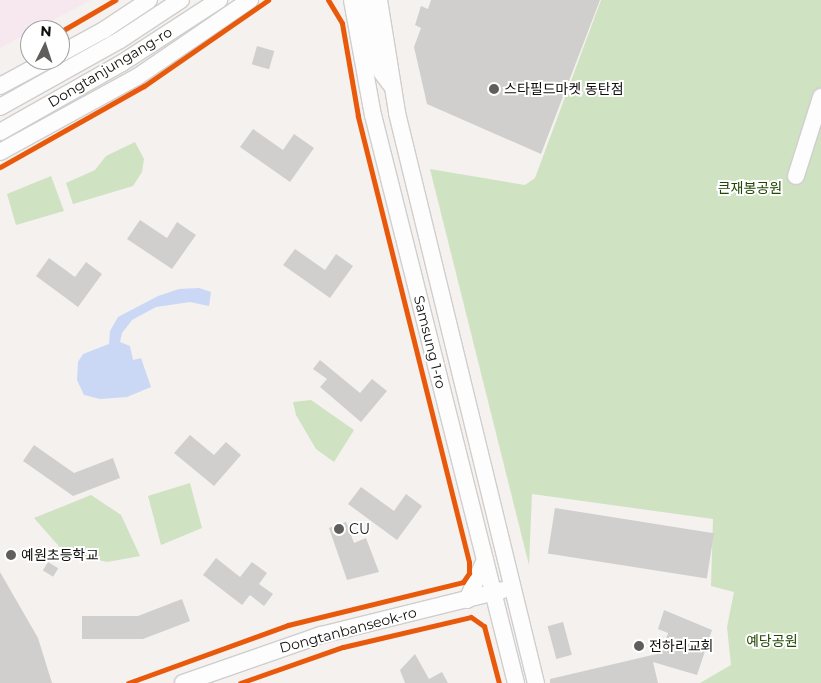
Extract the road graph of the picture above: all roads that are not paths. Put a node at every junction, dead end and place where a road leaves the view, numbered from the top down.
1 (149, 0) edge
2 (181, 0) edge
3 (219, 0) edge
4 (250, 0) edge
5 (344, 0) edge
6 (352, 0) edge
7 (364, 0) edge
8 (379, 0) edge
9 (355, 24) junction
10 (70, 49) edge
11 (30, 70) edge
12 (0, 86) edge
13 (392, 87) junction
14 (821, 97) edge
15 (0, 107) edge
16 (0, 132) edge
17 (0, 152) edge
18 (796, 176) dead end
19 (485, 560) junction
20 (515, 587) junction
21 (493, 592) junction
22 (467, 600) junction
23 (183, 683) edge
24 (516, 683) edge
25 (536, 683) edge

1 - 10 street
2 - 15 street
3 - 16 street, Dongtanjungang-ro
4 - 17 street
5 - 9 street
6 - 9 street, Samsung 1-ro
7 - 13 street
8 - 13 street, Samsung 1-ro
9 - 19 street, Samsung 1-ro
11 - 12 street
13 - 20 street, Samsung 1-ro
14 - 18 street
19 - 21 street, Samsung 1-ro
19 - 22 street
20 - 21 street, Dongtanbanseok-ro
20 - 25 street, Samsung 1-ro
21 - 22 street, Dongtanbanseok-ro
21 - 24 street, Samsung 1-ro
22 - 23 street, Dongtanbanseok-ro

